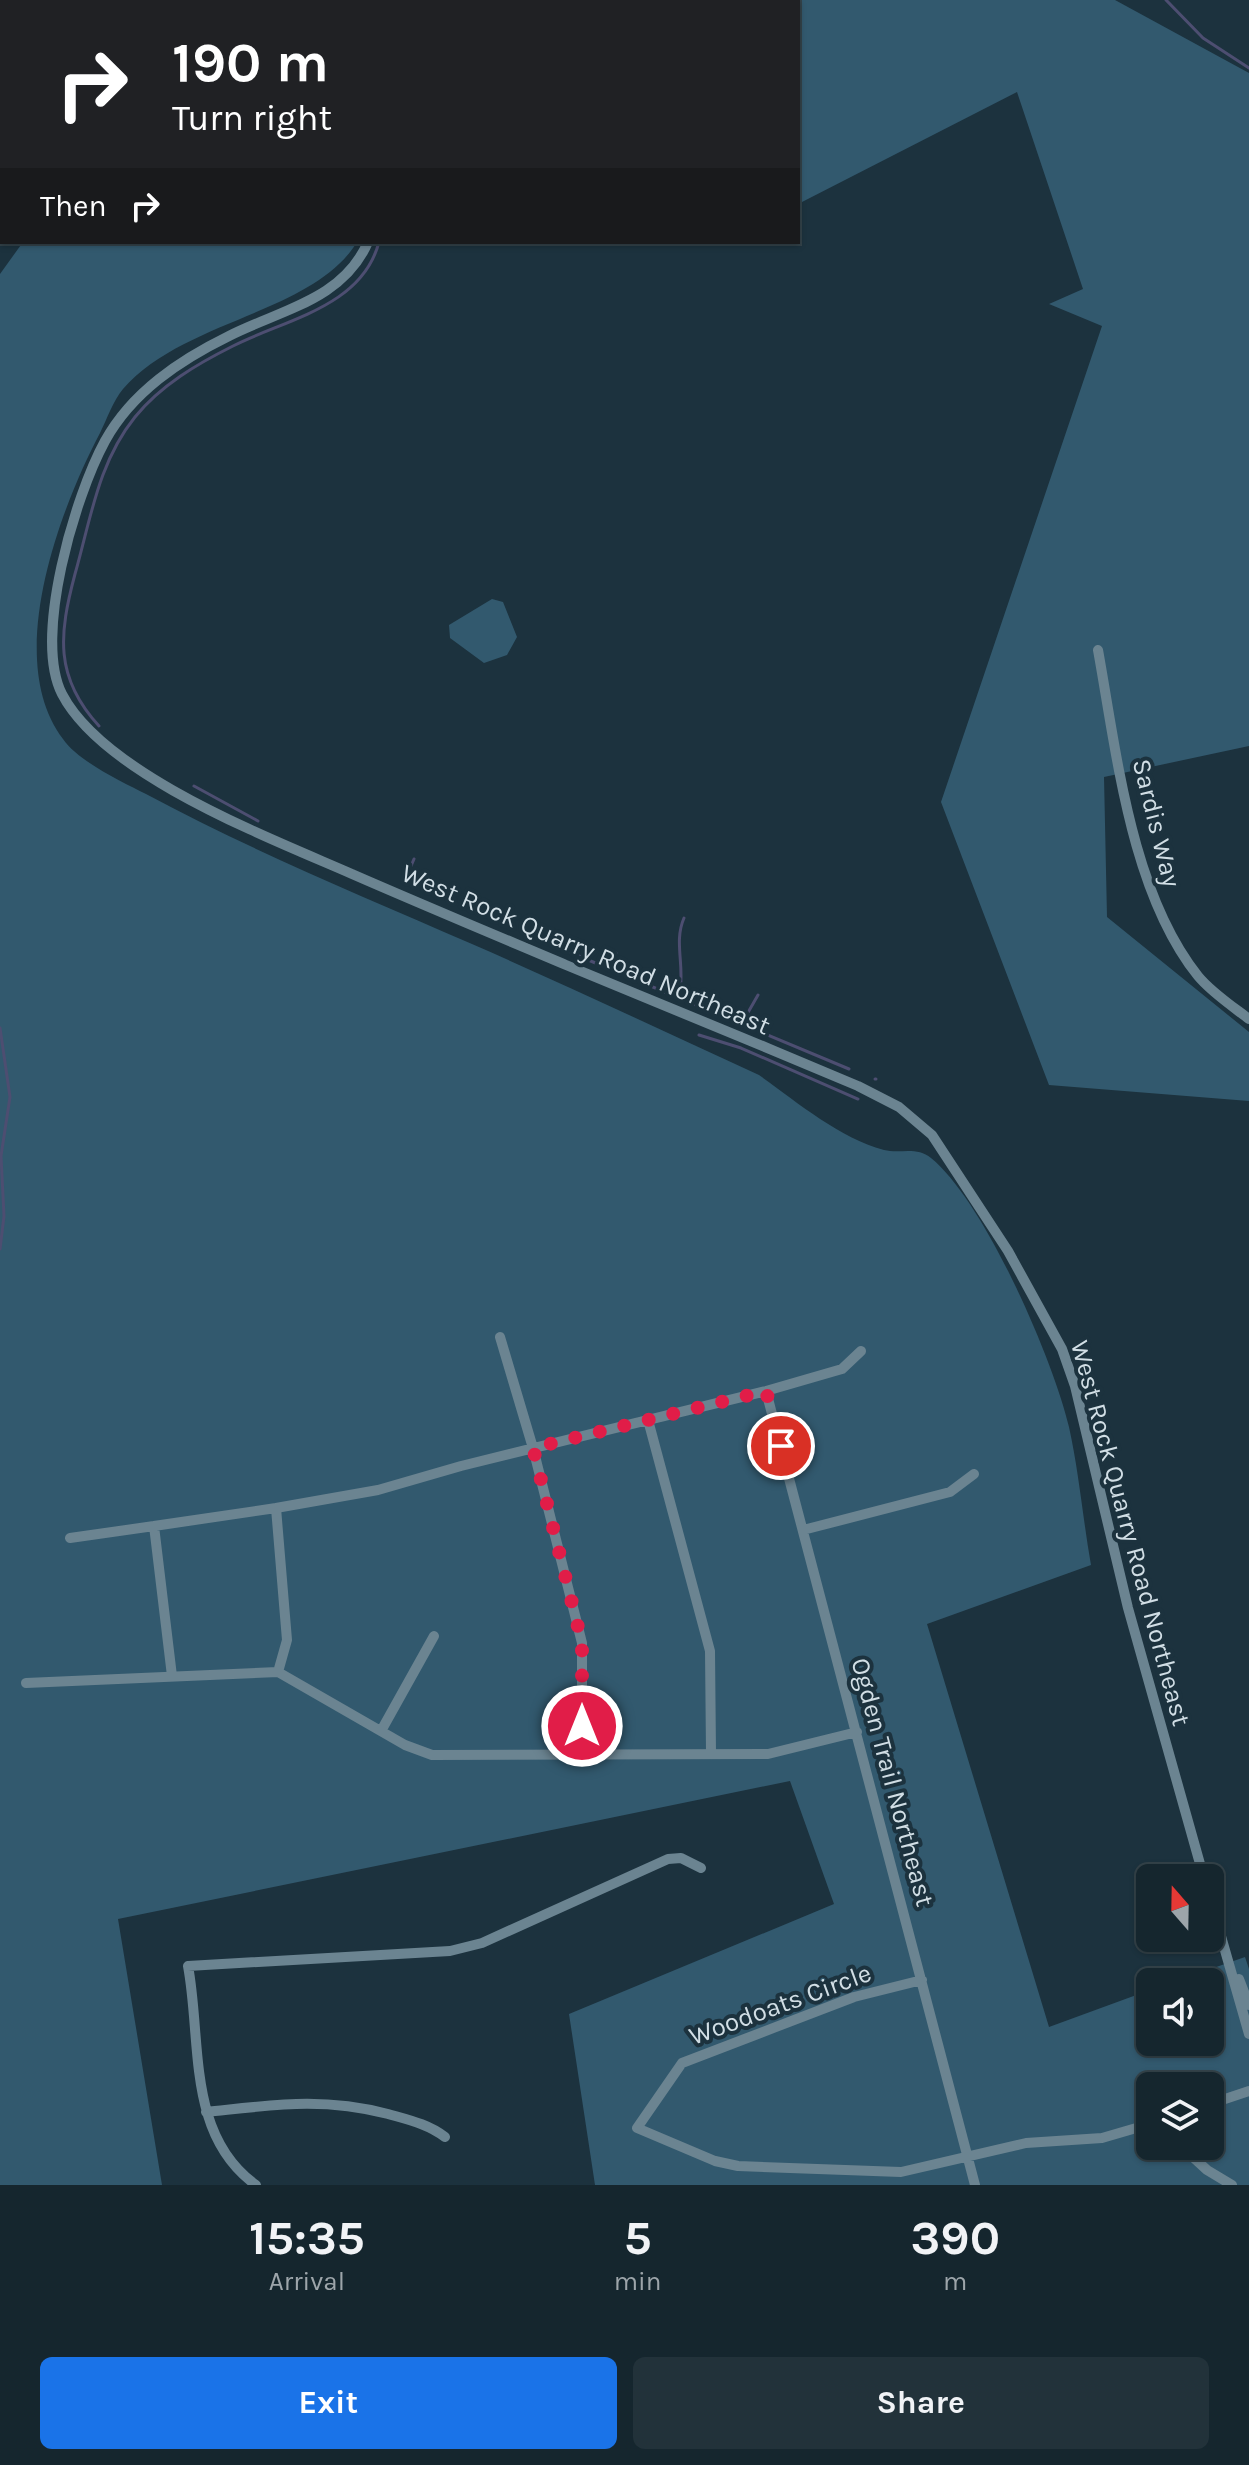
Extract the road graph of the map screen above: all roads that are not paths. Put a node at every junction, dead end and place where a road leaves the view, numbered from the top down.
1 (367, 244) edge
2 (1098, 650) dead end
3 (1249, 1019) edge
4 (500, 1337) dead end
5 (861, 1351) dead end
6 (766, 1391) junction
7 (648, 1420) junction
8 (533, 1448) junction
9 (974, 1474) dead end
10 (276, 1508) junction
11 (154, 1526) junction
12 (803, 1530) junction
13 (70, 1538) dead end
14 (434, 1636) dead end
15 (278, 1672) junction
16 (172, 1676) junction
17 (26, 1683) dead end
18 (381, 1731) junction
19 (857, 1732) junction
20 (711, 1753) junction
21 (582, 1754) junction
22 (1200, 1864) edge
23 (701, 1868) dead end
24 (1224, 1943) edge
25 (1229, 1959) junction
26 (922, 1980) junction
27 (1249, 2005) edge
28 (1249, 2034) edge
29 (1249, 2091) edge
30 (1224, 2099) edge
31 (206, 2112) junction
32 (1136, 2128) edge
33 (445, 2137) dead end
34 (969, 2159) junction
35 (1196, 2160) edge
36 (256, 2185) edge
37 (975, 2185) edge
38 (1232, 2185) edge

1 - 22 street, West Rock Quarry Road Northeast
2 - 3 street, Sardis Way
4 - 8 street
5 - 6 street
6 - 7 street
6 - 12 street, Ogden Trail Northeast
7 - 8 street
7 - 20 street
8 - 10 street
8 - 21 street
9 - 12 street
10 - 11 street
10 - 15 street
11 - 13 street
11 - 16 street
12 - 19 street, Ogden Trail Northeast
14 - 18 street
15 - 16 street
15 - 18 street
16 - 17 street
18 - 21 street
19 - 20 street
19 - 26 street, Ogden Trail Northeast
20 - 21 street
23 - 31 street
24 - 25 street
25 - 27 street
25 - 28 street
26 - 34 street, Ogden Trail Northeast
26 - 34 street, Woodoats Circle
29 - 30 street
31 - 33 street
31 - 36 street
32 - 34 street, Woodoats Circle
34 - 37 street, Ogden Trail Northeast
35 - 38 street

